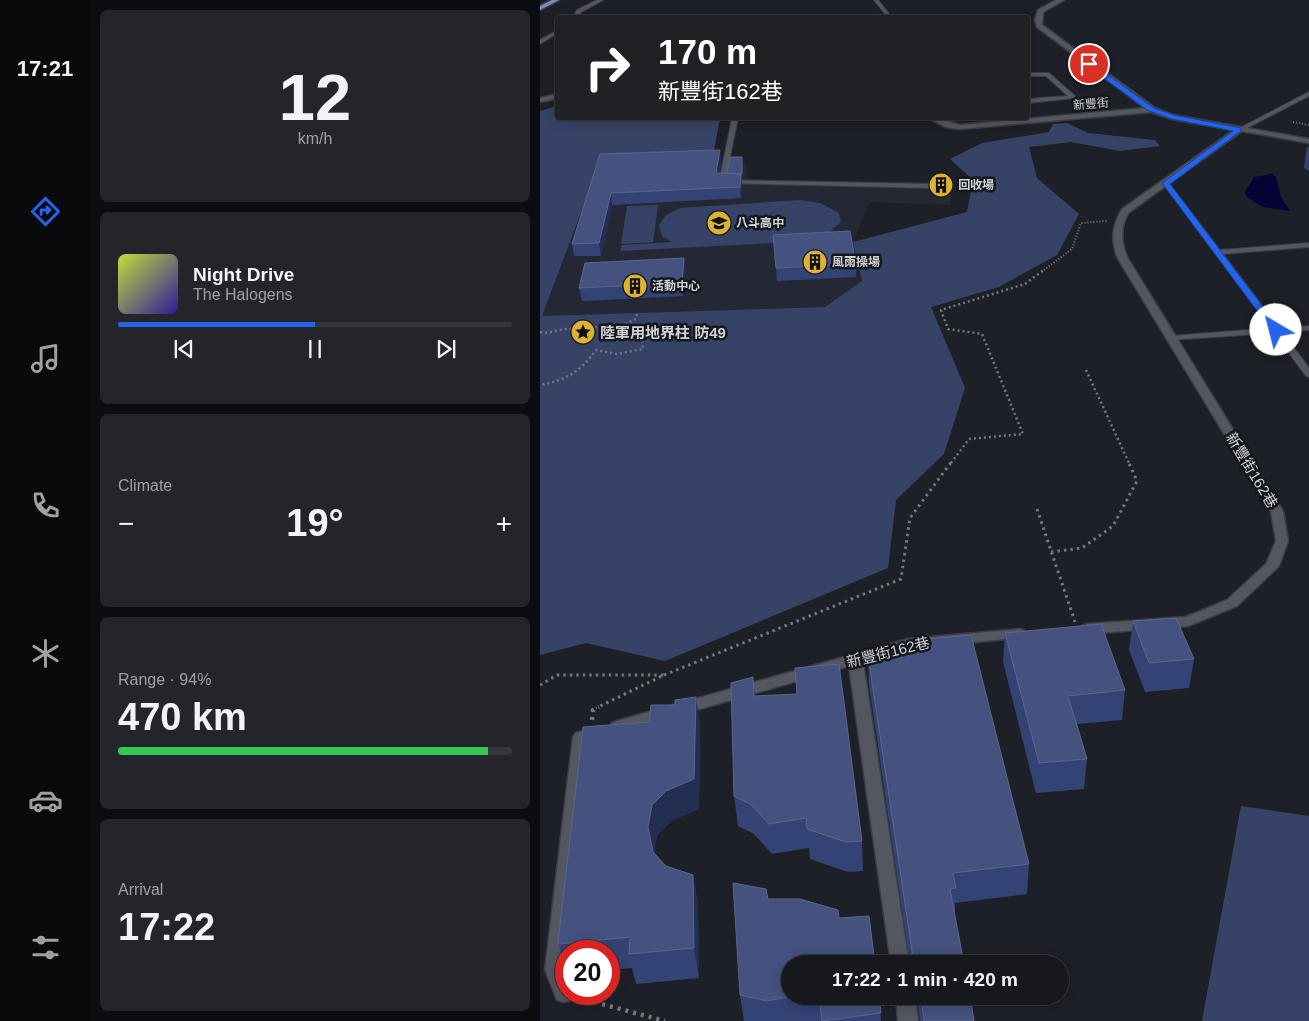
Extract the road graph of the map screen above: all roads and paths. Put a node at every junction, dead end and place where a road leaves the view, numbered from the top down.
1 (556, 0) edge
2 (602, 0) edge
3 (876, 0) edge
4 (1061, 0) edge
5 (540, 8) edge
6 (577, 15) edge
7 (888, 15) edge
8 (555, 33) edge
9 (540, 42) edge
10 (1030, 75) edge
11 (1309, 94) edge
12 (555, 97) edge
13 (540, 100) edge
14 (1030, 101) edge
15 (1152, 110) junction
16 (735, 120) edge
17 (937, 120) edge
18 (1293, 122) dead end
19 (1309, 125) edge
20 (1239, 130) junction
21 (1309, 141) edge
22 (1166, 183) junction
23 (932, 186) dead end
24 (1120, 219) junction
25 (1309, 245) edge
26 (1217, 252) junction
27 (637, 313) dead end
28 (625, 325) junction
29 (1309, 328) edge
30 (1276, 330) junction
31 (540, 332) edge
32 (1171, 338) junction
33 (1086, 370) dead end
34 (1309, 374) edge
35 (540, 385) edge
36 (1037, 509) dead end
37 (1051, 552) junction
38 (1078, 629) joint
39 (1034, 633) edge
40 (855, 660) junction
41 (664, 675) junction
42 (540, 685) edge
43 (586, 736) junction
44 (558, 940) edge
45 (899, 955) edge
46 (605, 1005) edge
47 (906, 1005) edge
48 (665, 1021) edge
49 (908, 1021) edge

1 - 5 main road
2 - 6 lane
3 - 7 lane
4 - 15 street
8 - 9 lane
10 - 14 lane
11 - 20 lane
12 - 13 street
15 - 17 street, 新豐街
15 - 20 street, 新豐街
16 - 23 lane
18 - 19 path
20 - 21 street, 新豐街
20 - 22 street
22 - 24 street
22 - 26 lane
24 - 32 street, 新豐街162巷
24 - 41 path
25 - 26 lane
26 - 30 lane
27 - 28 path
28 - 31 path
28 - 35 path
29 - 30 lane
30 - 32 lane
30 - 34 lane
32 - 38 street, 新豐街162巷
33 - 37 path
36 - 37 path
37 - 38 path
39 - 40 street, 新豐街162巷
40 - 43 street, 新豐街162巷
40 - 45 street
41 - 42 path
41 - 43 path
43 - 44 street
46 - 48 path
47 - 49 street

